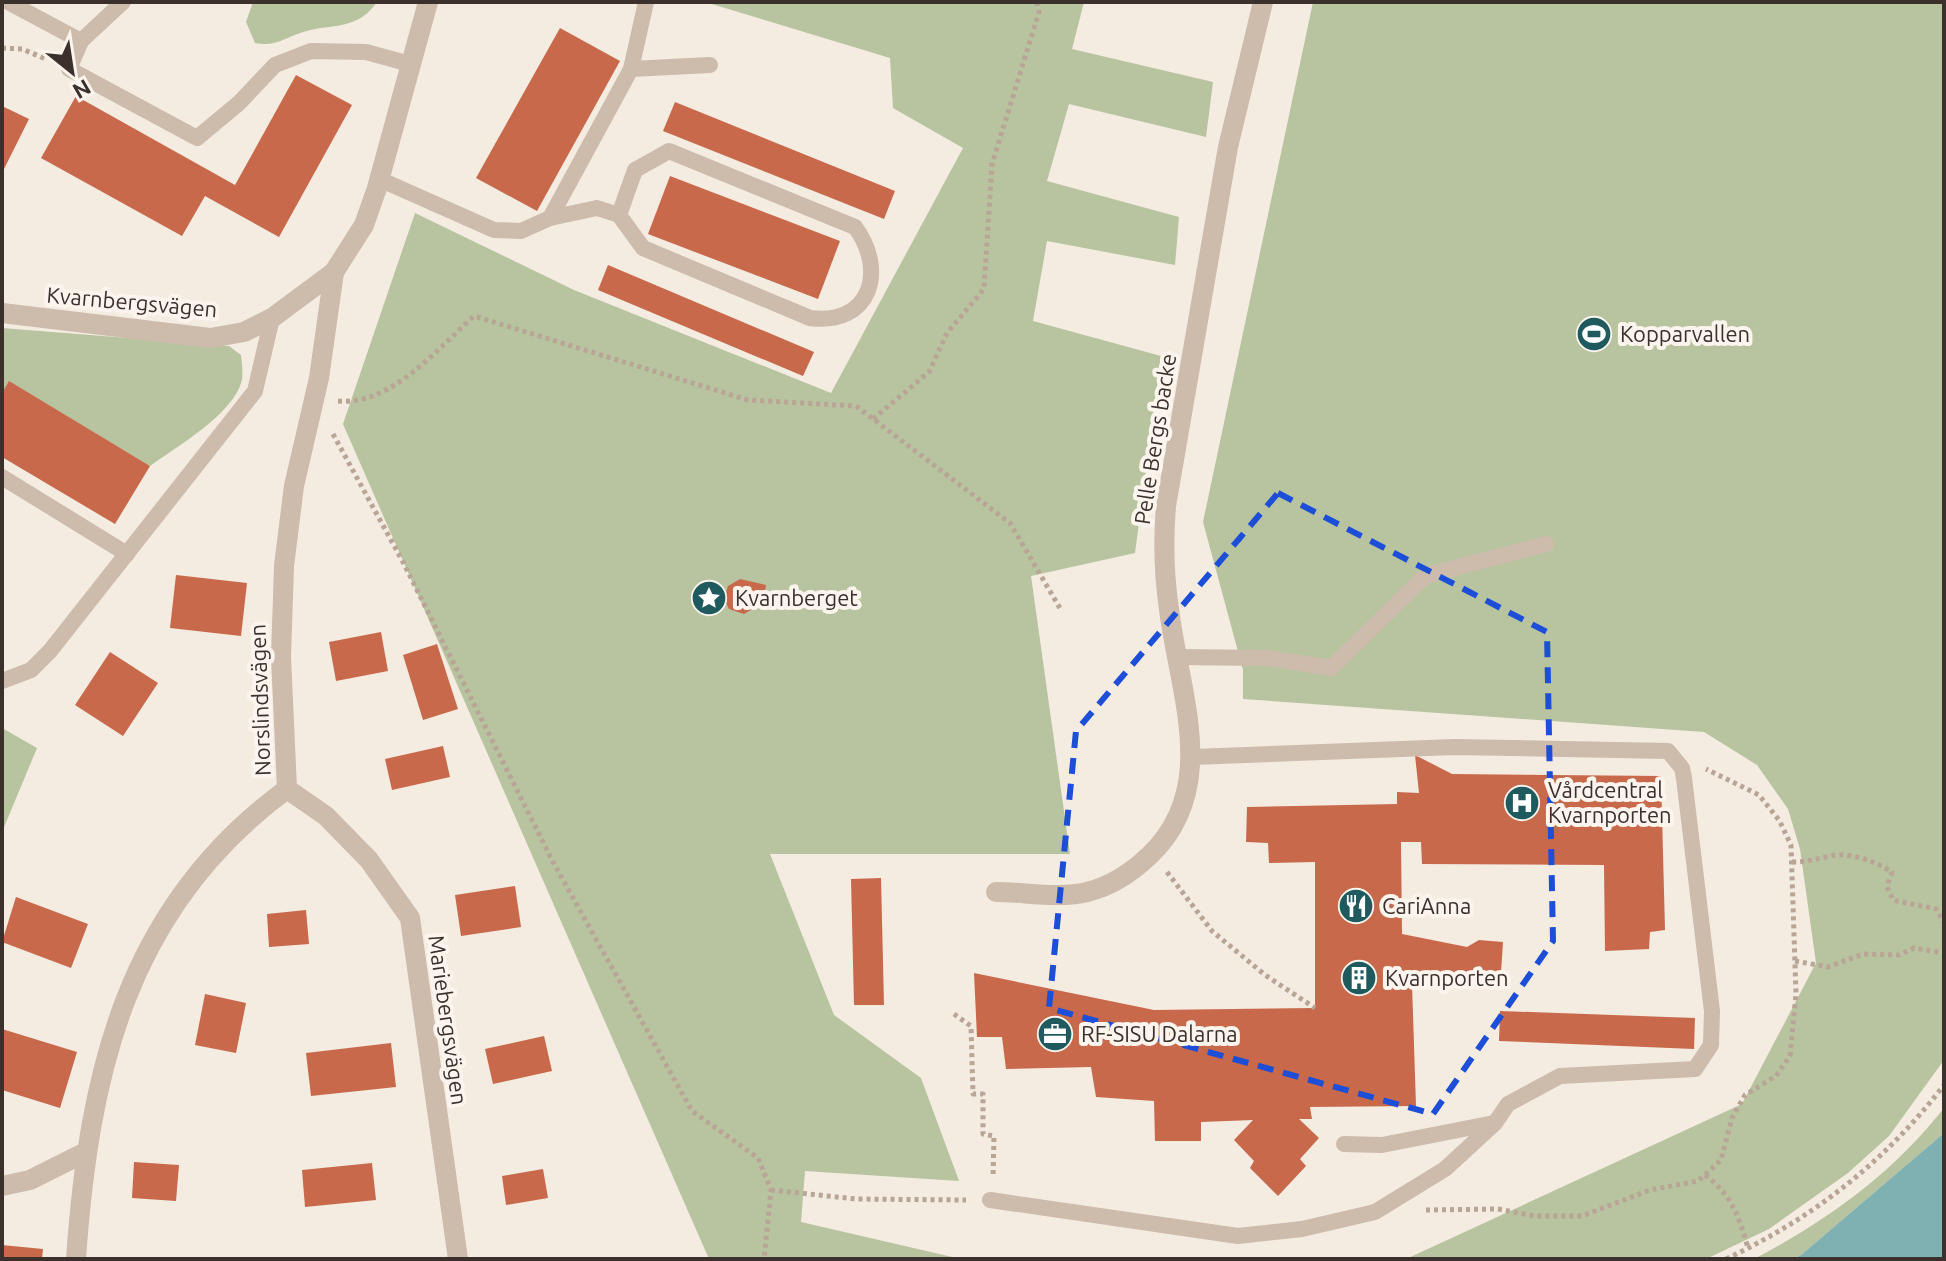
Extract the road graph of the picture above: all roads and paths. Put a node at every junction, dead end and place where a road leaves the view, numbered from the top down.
1 (8, 2) edge
2 (123, 2) edge
3 (428, 2) edge
4 (646, 2) edge
5 (1037, 2) edge
6 (1263, 2) edge
7 (81, 41) junction
8 (2, 48) edge
9 (410, 64) junction
10 (710, 65) dead end
11 (69, 69) junction
12 (631, 69) junction
13 (379, 179) junction
14 (619, 215) junction
15 (550, 218) junction
16 (334, 272) junction
17 (2, 313) edge
18 (272, 318) junction
19 (314, 399) junction
20 (873, 419) junction
21 (2, 477) edge
22 (1546, 544) dead end
23 (127, 554) junction
24 (1061, 610) dead end
25 (1177, 657) junction
26 (2, 681) edge
27 (1193, 757) junction
28 (287, 789) junction
29 (1151, 853) junction
30 (1792, 862) dead end
31 (996, 892) dead end
32 (1944, 923) edge
33 (1944, 953) edge
34 (1795, 961) dead end
35 (1315, 1008) dead end
36 (954, 1014) dead end
37 (1944, 1085) edge
38 (1495, 1123) junction
39 (1344, 1144) dead end
40 (86, 1152) junction
41 (994, 1172) dead end
42 (1705, 1175) dead end
43 (2, 1186) edge
44 (771, 1190) junction
45 (990, 1200) joint
46 (1748, 1248) junction
47 (76, 1259) edge
48 (458, 1259) edge
49 (764, 1259) edge
50 (1726, 1259) edge

1 - 7 lane
2 - 7 lane
3 - 9 street, Kvarnbergsvägen
4 - 12 lane
5 - 20 path
6 - 25 street, Pelle Bergs backe
7 - 11 lane
8 - 11 path
9 - 11 lane
9 - 13 street, Kvarnbergsvägen
10 - 12 lane
12 - 15 lane
13 - 15 lane
13 - 16 street, Kvarnbergsvägen
14 - 14 lane
14 - 15 lane
16 - 18 street, Kvarnbergsvägen
16 - 19 street, Norslindsvägen
17 - 18 street, Kvarnbergsvägen
18 - 23 lane
19 - 20 path
19 - 28 street, Norslindsvägen
19 - 44 path
20 - 24 path
21 - 23 lane
22 - 25 lane
23 - 26 lane
25 - 27 street, Pelle Bergs backe
27 - 29 street, Pelle Bergs backe
27 - 38 lane
28 - 40 street, Norslindsvägen
28 - 48 street, Mariebergsvägen
29 - 31 street, Pelle Bergs backe
29 - 35 path
30 - 32 path
33 - 34 path
36 - 41 path
37 - 46 path
38 - 39 lane
38 - 45 lane
40 - 43 street
40 - 47 street, Norslindsvägen
42 - 46 path
44 - 45 path
44 - 49 path
46 - 50 path

